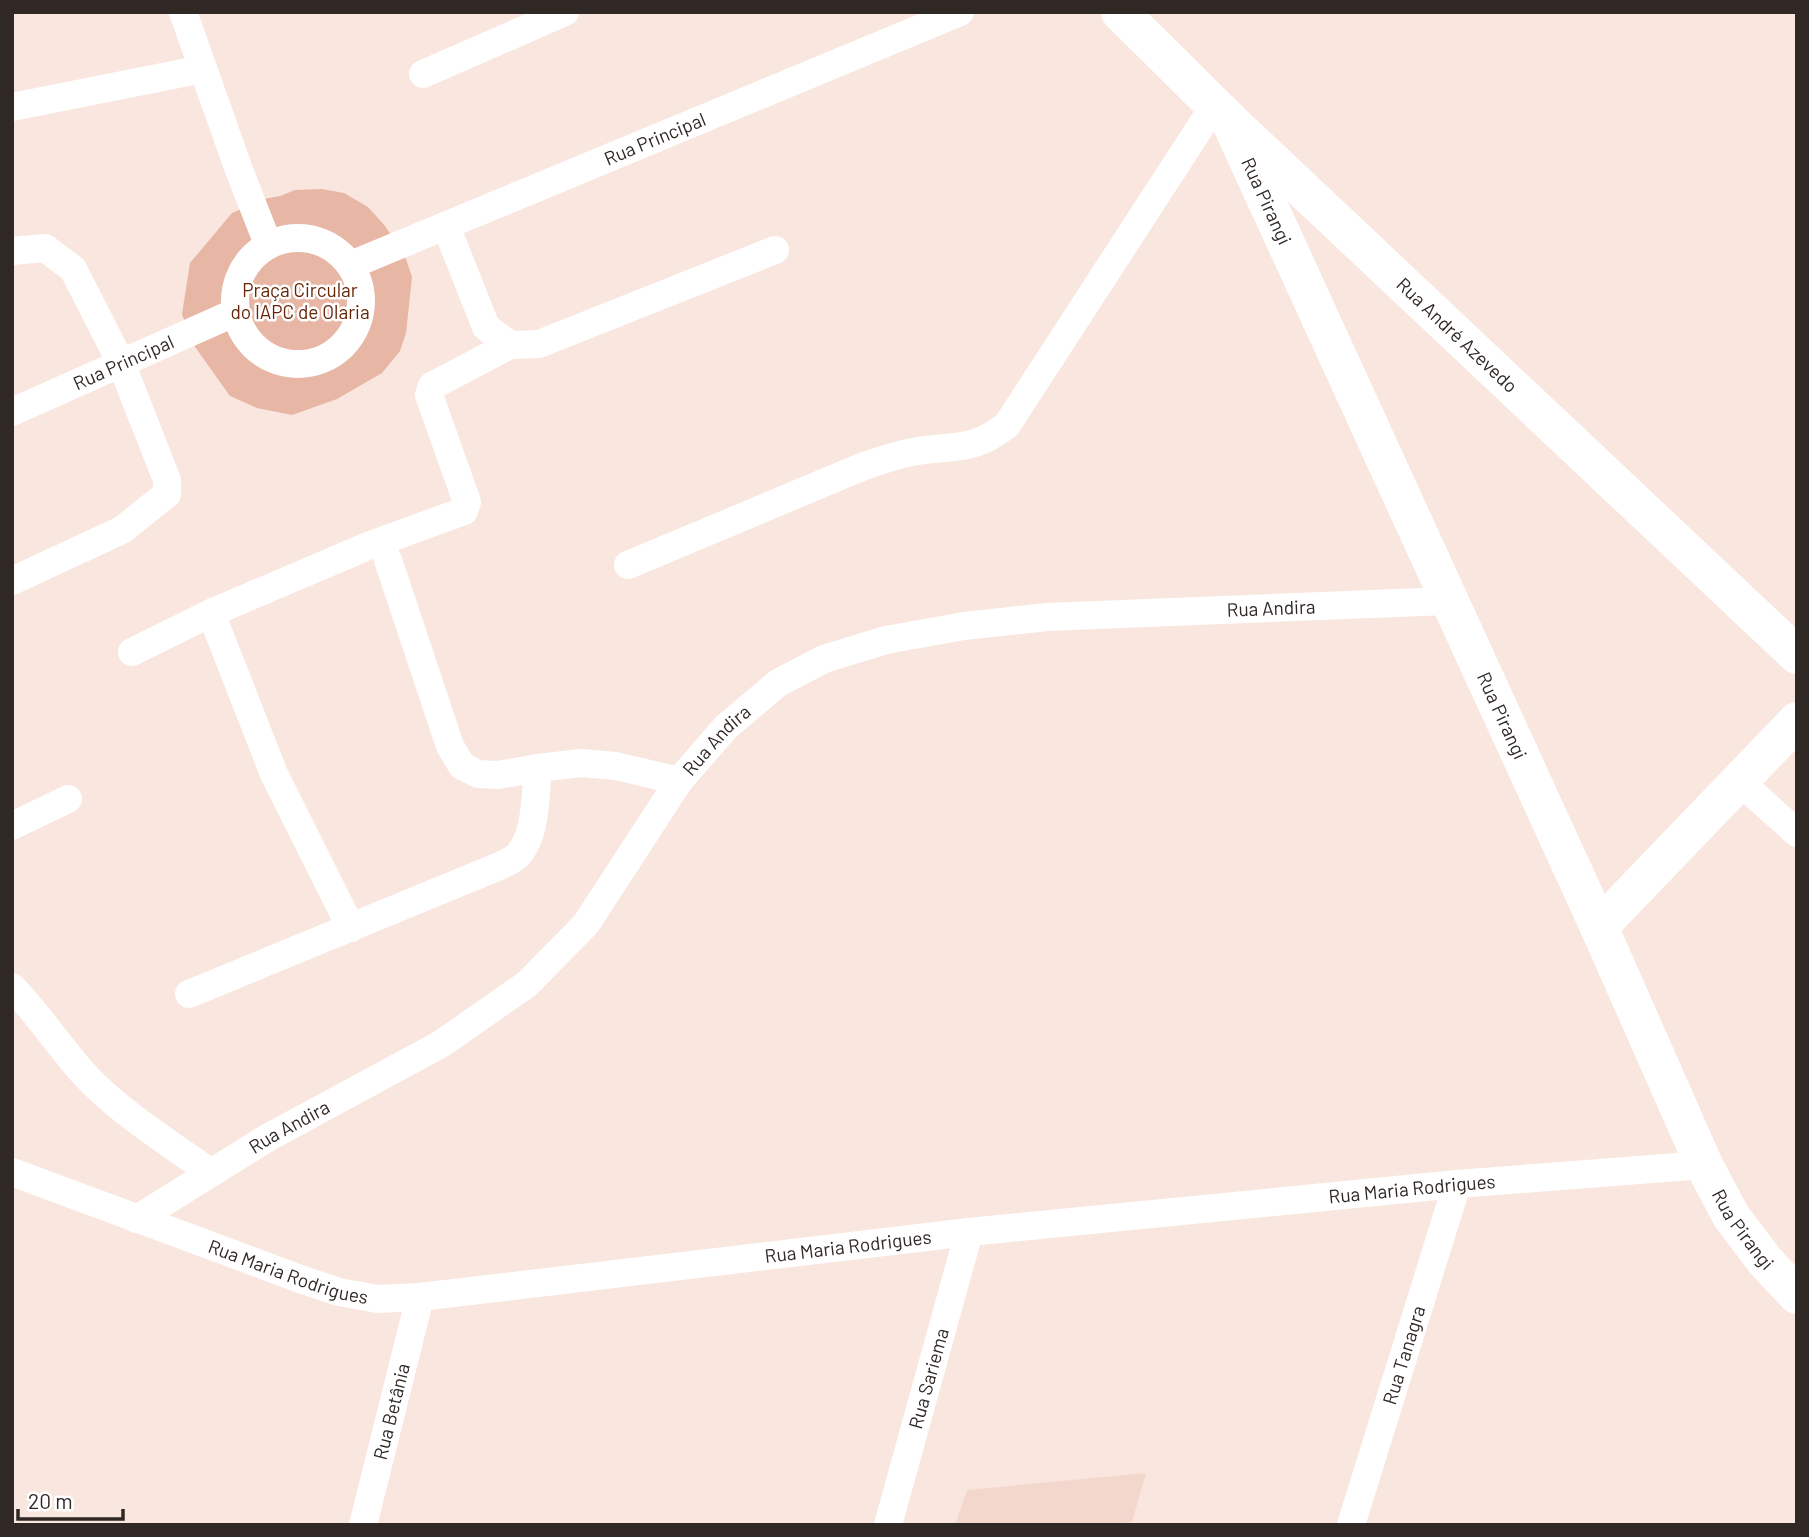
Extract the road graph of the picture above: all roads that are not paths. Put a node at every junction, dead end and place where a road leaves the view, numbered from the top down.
1 (183, 12) edge
2 (565, 12) edge
3 (960, 12) edge
4 (1121, 12) edge
5 (203, 69) junction
6 (423, 74) dead end
7 (12, 107) edge
8 (1222, 113) junction
9 (446, 226) junction
10 (268, 244) junction
11 (775, 250) dead end
12 (12, 251) edge
13 (351, 265) junction
14 (236, 312) junction
15 (510, 345) junction
16 (121, 363) junction
17 (12, 412) edge
18 (388, 560) dead end
19 (628, 565) dead end
20 (12, 581) edge
21 (1448, 601) junction
22 (211, 613) junction
23 (132, 652) dead end
24 (1797, 655) edge
25 (1797, 721) edge
26 (538, 768) junction
27 (1739, 780) junction
28 (679, 781) junction
29 (68, 799) dead end
30 (12, 826) edge
31 (1797, 833) edge
32 (1599, 927) junction
33 (351, 928) junction
34 (12, 987) edge
35 (189, 994) dead end
36 (1704, 1165) junction
37 (12, 1172) edge
38 (211, 1173) junction
39 (1457, 1184) junction
40 (137, 1219) junction
41 (969, 1232) junction
42 (1797, 1295) edge
43 (420, 1297) junction
44 (363, 1525) edge
45 (888, 1525) edge
46 (1351, 1525) edge

1 - 5 street
2 - 6 street
3 - 9 street, Rua Principal
4 - 8 street, Rua André Azevedo
5 - 7 street
5 - 10 street
8 - 19 street
8 - 21 street, Rua Pirangi
8 - 24 street, Rua André Azevedo
9 - 13 street, Rua Principal
9 - 15 street
10 - 13 street
10 - 14 street
11 - 15 street
12 - 16 street
13 - 14 street
14 - 16 street, Rua Principal
15 - 22 street
16 - 17 street, Rua Principal
16 - 20 street
18 - 26 street
21 - 28 street, Rua Andira
21 - 32 street, Rua Pirangi
22 - 23 street
22 - 33 street
25 - 27 street
26 - 28 street
26 - 33 street
27 - 31 street
27 - 32 street
28 - 38 street, Rua Andira
29 - 30 street
32 - 36 street, Rua Pirangi
33 - 35 street
34 - 38 street
36 - 39 street, Rua Maria Rodrigues
36 - 42 street, Rua Pirangi
37 - 40 street, Rua Maria Rodrigues
38 - 40 street, Rua Andira
39 - 41 street, Rua Maria Rodrigues
39 - 46 street, Rua Tanagra
40 - 43 street, Rua Maria Rodrigues
41 - 43 street, Rua Maria Rodrigues
41 - 45 street, Rua Sariema
43 - 44 street, Rua Betânia

